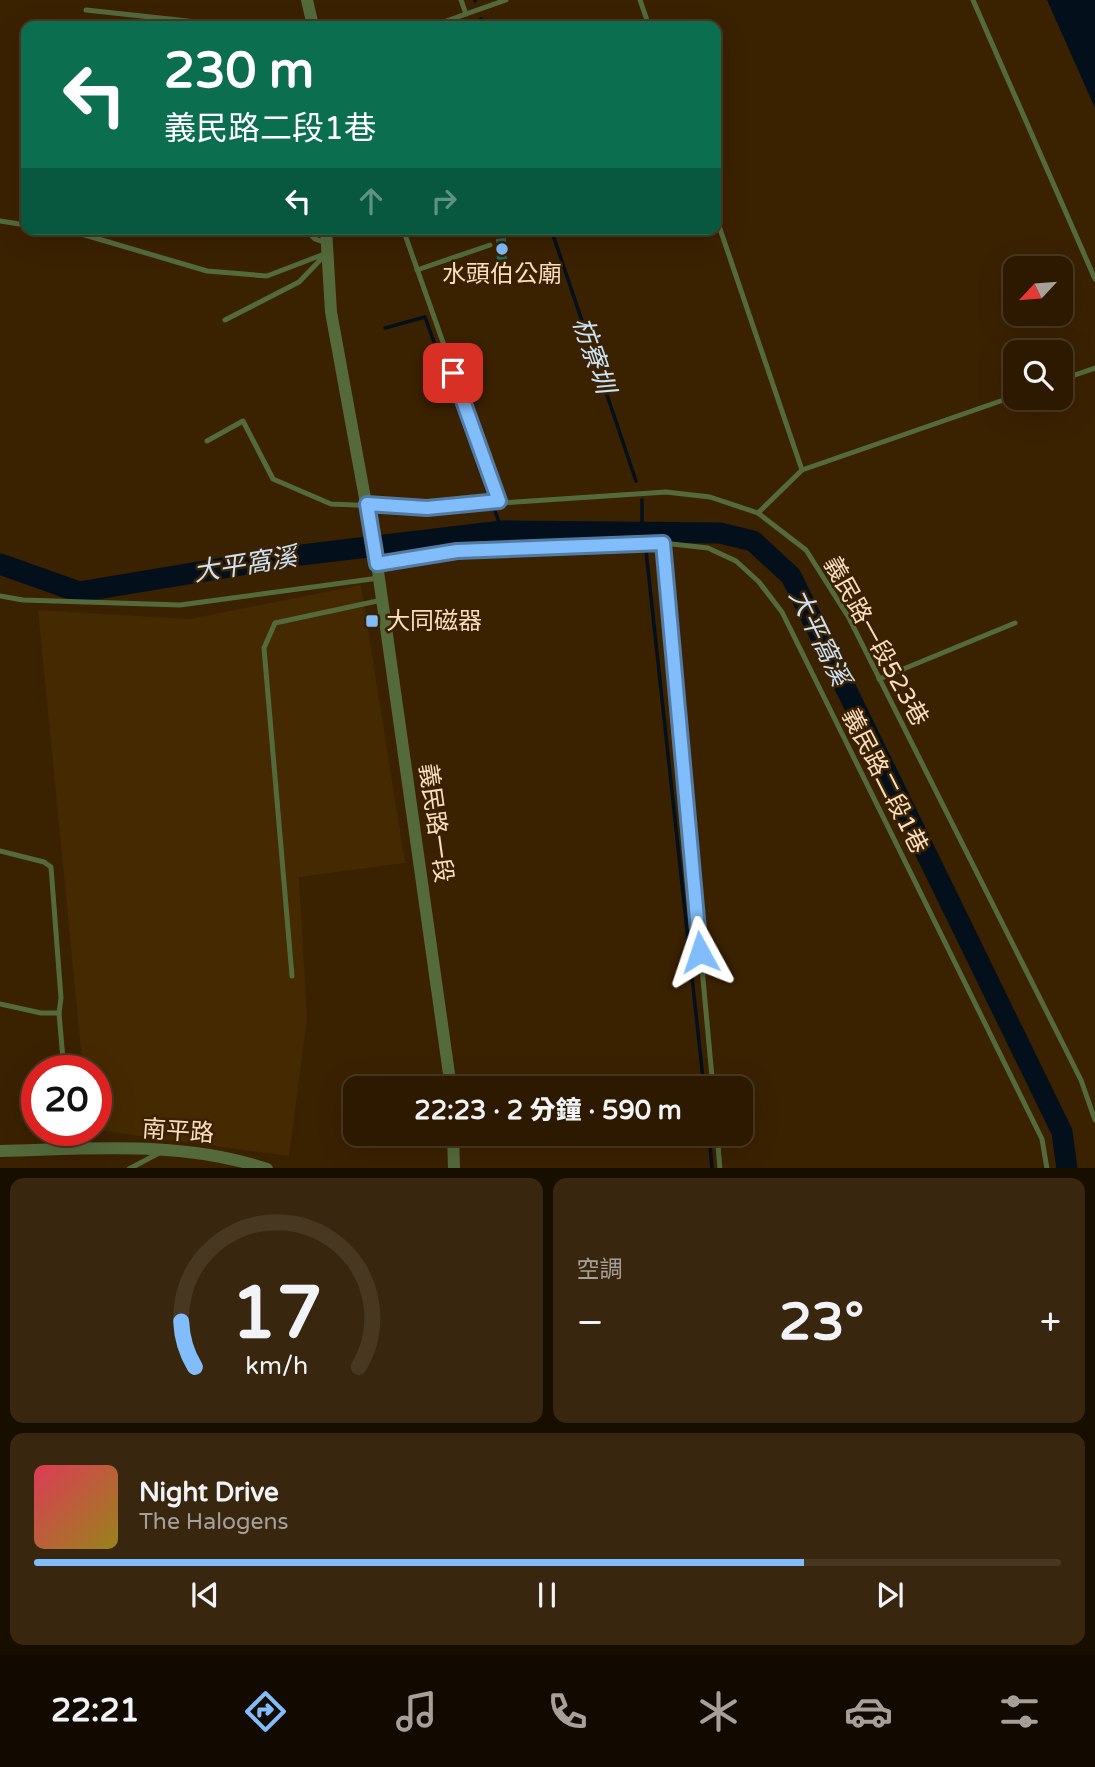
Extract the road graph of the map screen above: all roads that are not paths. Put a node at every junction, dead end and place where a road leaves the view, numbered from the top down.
1 (307, 0) edge
2 (461, 0) edge
3 (506, 0) edge
4 (640, 0) edge
5 (972, 0) edge
6 (86, 10) dead end
7 (466, 14) junction
8 (188, 21) edge
9 (312, 21) edge
10 (446, 21) edge
11 (647, 21) edge
12 (0, 221) edge
13 (21, 224) edge
14 (721, 232) edge
15 (85, 235) edge
16 (311, 235) edge
17 (326, 235) edge
18 (404, 235) edge
19 (490, 245) dead end
20 (327, 248) junction
21 (417, 270) junction
22 (1095, 279) edge
23 (225, 320) dead end
24 (1095, 368) edge
25 (1073, 376) edge
26 (1003, 400) edge
27 (207, 441) dead end
28 (802, 470) junction
29 (499, 501) junction
30 (367, 504) junction
31 (758, 513) junction
32 (663, 543) junction
33 (377, 564) junction
34 (379, 578) junction
35 (0, 596) edge
36 (382, 600) junction
37 (1015, 623) dead end
38 (880, 679) junction
39 (0, 851) edge
40 (292, 976) dead end
41 (0, 1004) edge
42 (59, 1013) junction
43 (63, 1055) edge
44 (449, 1076) edge
45 (712, 1076) edge
46 (1095, 1120) edge
47 (72, 1146) edge
48 (453, 1146) edge
49 (718, 1146) edge
50 (72, 1150) junction
51 (0, 1151) edge
52 (163, 1151) junction
53 (130, 1168) edge
54 (267, 1168) edge
55 (454, 1168) edge
56 (720, 1168) edge
57 (1047, 1168) edge

1 - 9 street
2 - 7 lane
3 - 7 lane
4 - 11 lane
5 - 22 lane
6 - 8 lane
7 - 10 lane
12 - 13 lane
14 - 28 lane
15 - 20 lane
16 - 20 lane
17 - 20 street
18 - 21 lane
19 - 21 lane
20 - 23 lane
20 - 30 street
21 - 29 lane
24 - 25 lane
26 - 28 lane
27 - 30 lane, 義民路一段523巷
28 - 31 lane
29 - 30 lane, 義民路一段523巷
29 - 31 lane, 義民路一段523巷
30 - 33 street, 義民路一段
31 - 38 lane, 義民路一段523巷
32 - 33 lane, 義民路二段1巷
32 - 45 lane
32 - 57 lane, 義民路二段1巷
33 - 34 street, 義民路一段
34 - 35 lane
34 - 36 street, 義民路一段
36 - 40 lane
36 - 44 street, 義民路一段
37 - 38 lane
38 - 46 lane, 義民路一段523巷
39 - 42 lane
41 - 42 lane
42 - 43 lane
47 - 50 lane
48 - 55 street
49 - 56 lane
50 - 51 street, 南平路
50 - 52 street, 南平路
52 - 53 lane
52 - 54 street, 南平路

